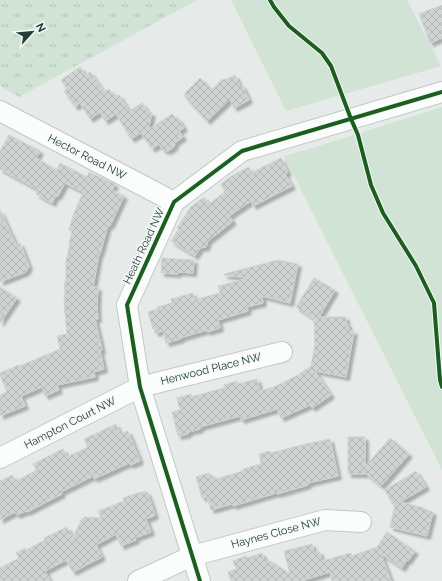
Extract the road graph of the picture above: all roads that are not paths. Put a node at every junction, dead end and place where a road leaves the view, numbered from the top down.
1 (442, 92) edge
2 (0, 111) edge
3 (174, 202) junction
4 (282, 352) dead end
5 (140, 387) junction
6 (0, 458) edge
7 (361, 522) dead end
8 (192, 556) junction
9 (138, 581) edge
10 (200, 581) edge

1 - 3 street, Heath Road NW
2 - 3 street, Hector Road NW
3 - 5 street, Heath Road NW
4 - 5 street, Henwood Place NW
5 - 6 street, Hampton Court NW
5 - 8 street, Heath Road NW
7 - 8 street, Haynes Close NW
8 - 9 street, Haynes Close NW
8 - 10 street, Heath Road NW

